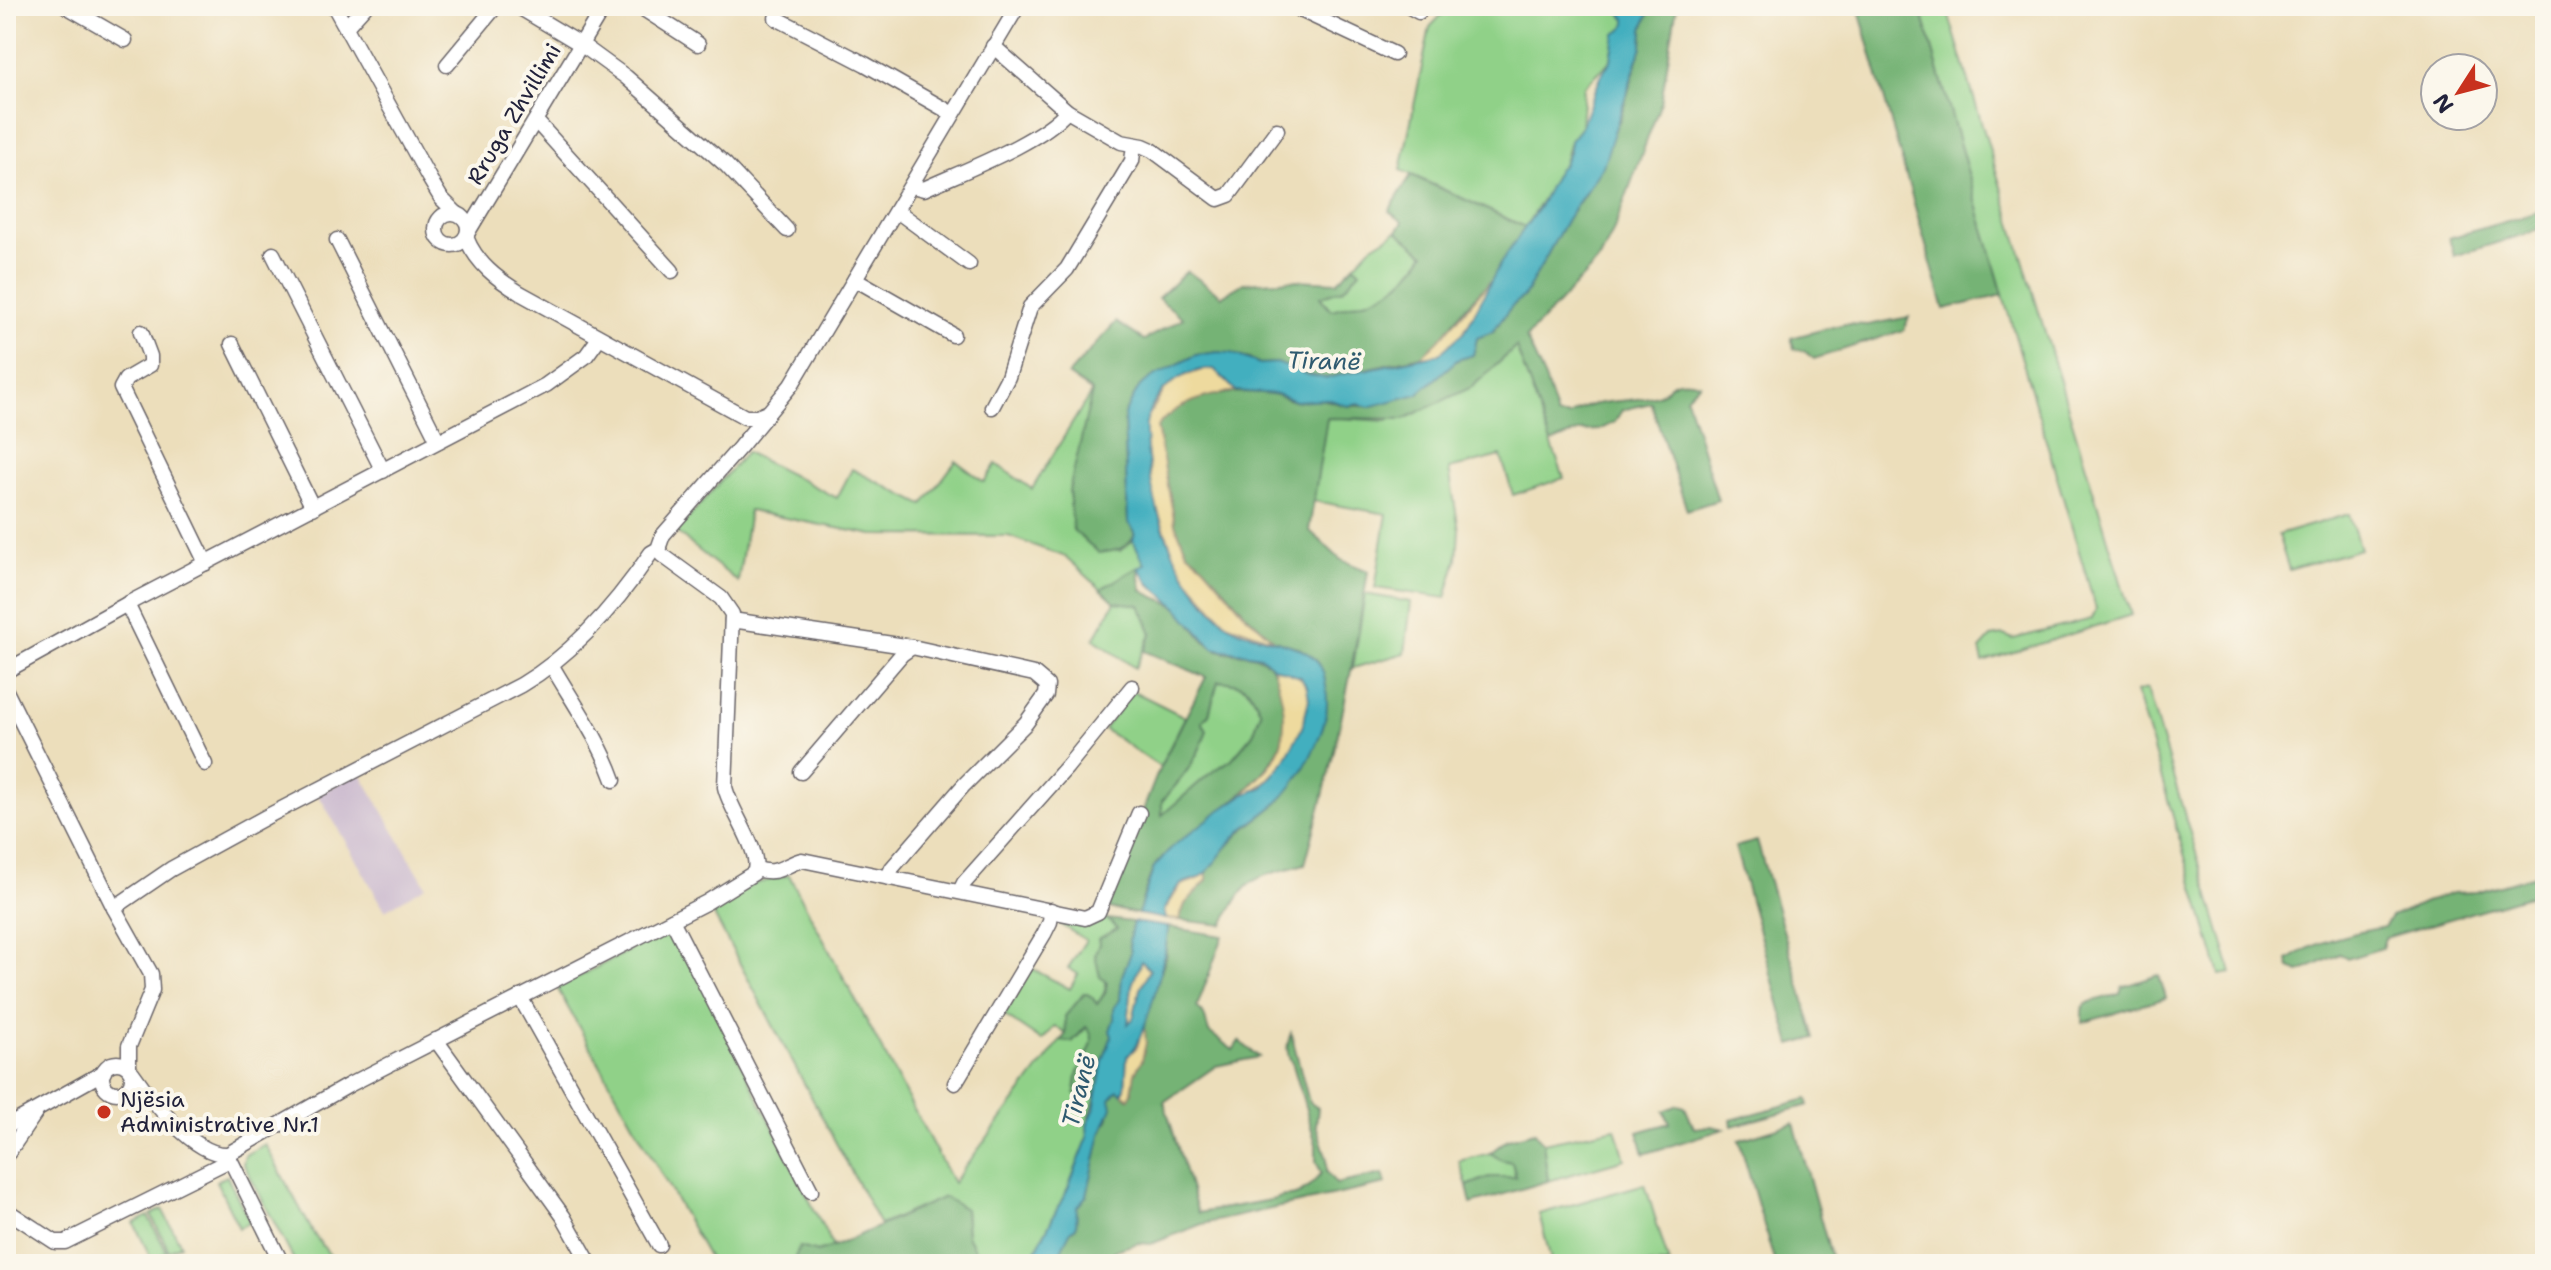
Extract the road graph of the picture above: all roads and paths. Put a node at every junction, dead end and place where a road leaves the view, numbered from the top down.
1 (66, 6) edge
2 (334, 6) edge
3 (365, 6) edge
4 (496, 6) edge
5 (517, 6) edge
6 (604, 6) edge
7 (639, 6) edge
8 (1018, 6) edge
9 (1292, 6) edge
10 (776, 18) dead end
11 (346, 27) junction
12 (125, 40) dead end
13 (698, 44) dead end
14 (582, 45) junction
15 (993, 46) junction
16 (1394, 54) dead end
17 (447, 65) dead end
18 (1067, 111) junction
19 (953, 114) junction
20 (536, 121) junction
21 (1277, 130) dead end
22 (1134, 145) junction
23 (429, 178) junction
24 (912, 186) junction
25 (485, 204) junction
26 (897, 211) junction
27 (459, 215) junction
28 (436, 225) junction
29 (787, 230) dead end
30 (463, 238) junction
31 (337, 240) dead end
32 (273, 254) dead end
33 (969, 264) dead end
34 (672, 271) dead end
35 (855, 279) junction
36 (141, 332) dead end
37 (953, 335) dead end
38 (599, 338) junction
39 (232, 344) dead end
40 (992, 407) dead end
41 (771, 411) junction
42 (734, 412) junction
43 (438, 441) junction
44 (740, 447) junction
45 (383, 471) junction
46 (313, 508) junction
47 (658, 549) junction
48 (206, 563) junction
49 (127, 604) junction
50 (732, 620) junction
51 (912, 647) junction
52 (552, 666) junction
53 (6, 671) edge
54 (1132, 687) dead end
55 (6, 691) edge
56 (205, 764) dead end
57 (801, 772) dead end
58 (614, 780) dead end
59 (1139, 813) dead end
60 (757, 869) junction
61 (888, 877) junction
62 (960, 891) junction
63 (114, 908) junction
64 (1051, 910) junction
65 (672, 920) junction
66 (520, 997) junction
67 (135, 1028) junction
68 (436, 1040) junction
69 (107, 1068) junction
70 (130, 1070) junction
71 (955, 1083) dead end
72 (114, 1092) junction
73 (69, 1094) junction
74 (39, 1109) junction
75 (166, 1113) junction
76 (6, 1127) edge
77 (7, 1152) edge
78 (229, 1157) junction
79 (811, 1191) dead end
80 (6, 1210) edge
81 (659, 1245) dead end
82 (282, 1264) edge
83 (590, 1264) edge

1 - 12 street
2 - 11 street
3 - 11 street
4 - 17 street
5 - 14 street
6 - 14 street, Rruga Zhvillimi
7 - 13 street
8 - 15 street
9 - 16 street
10 - 19 street
11 - 23 street
14 - 20 street, Rruga Zhvillimi
14 - 29 street
15 - 18 street
15 - 19 street
18 - 22 street
18 - 24 street
19 - 24 street
20 - 25 street, Rruga Zhvillimi
20 - 34 street
21 - 22 street
22 - 40 street
23 - 27 street
23 - 28 street
24 - 26 street
25 - 27 street
25 - 30 street, Rruga Zhvillimi
26 - 33 street
26 - 35 street
27 - 28 street
27 - 30 street
28 - 30 street
30 - 38 street
31 - 43 street
32 - 45 street
35 - 37 street
35 - 41 street
36 - 48 street
38 - 42 street
38 - 43 street
39 - 46 street
41 - 42 street
41 - 44 street
42 - 44 street
43 - 45 street
44 - 47 street
45 - 46 street
46 - 48 street
47 - 50 street
47 - 52 street
48 - 49 street
49 - 53 street
49 - 56 street
50 - 51 street
50 - 60 street
51 - 57 street
51 - 61 street
52 - 58 street
52 - 63 street
54 - 62 street
55 - 63 street
59 - 64 street
60 - 61 street
60 - 65 street
61 - 62 street
62 - 64 street
63 - 67 street
64 - 71 street
65 - 66 street
65 - 79 street
66 - 68 street
66 - 81 street
67 - 69 street
67 - 70 street
68 - 78 street
68 - 83 street
69 - 70 street
69 - 72 street
69 - 73 street
70 - 72 street
70 - 75 street
72 - 73 street
72 - 75 street
73 - 74 street
74 - 76 street
74 - 77 street
75 - 78 street
78 - 80 street
78 - 82 street

